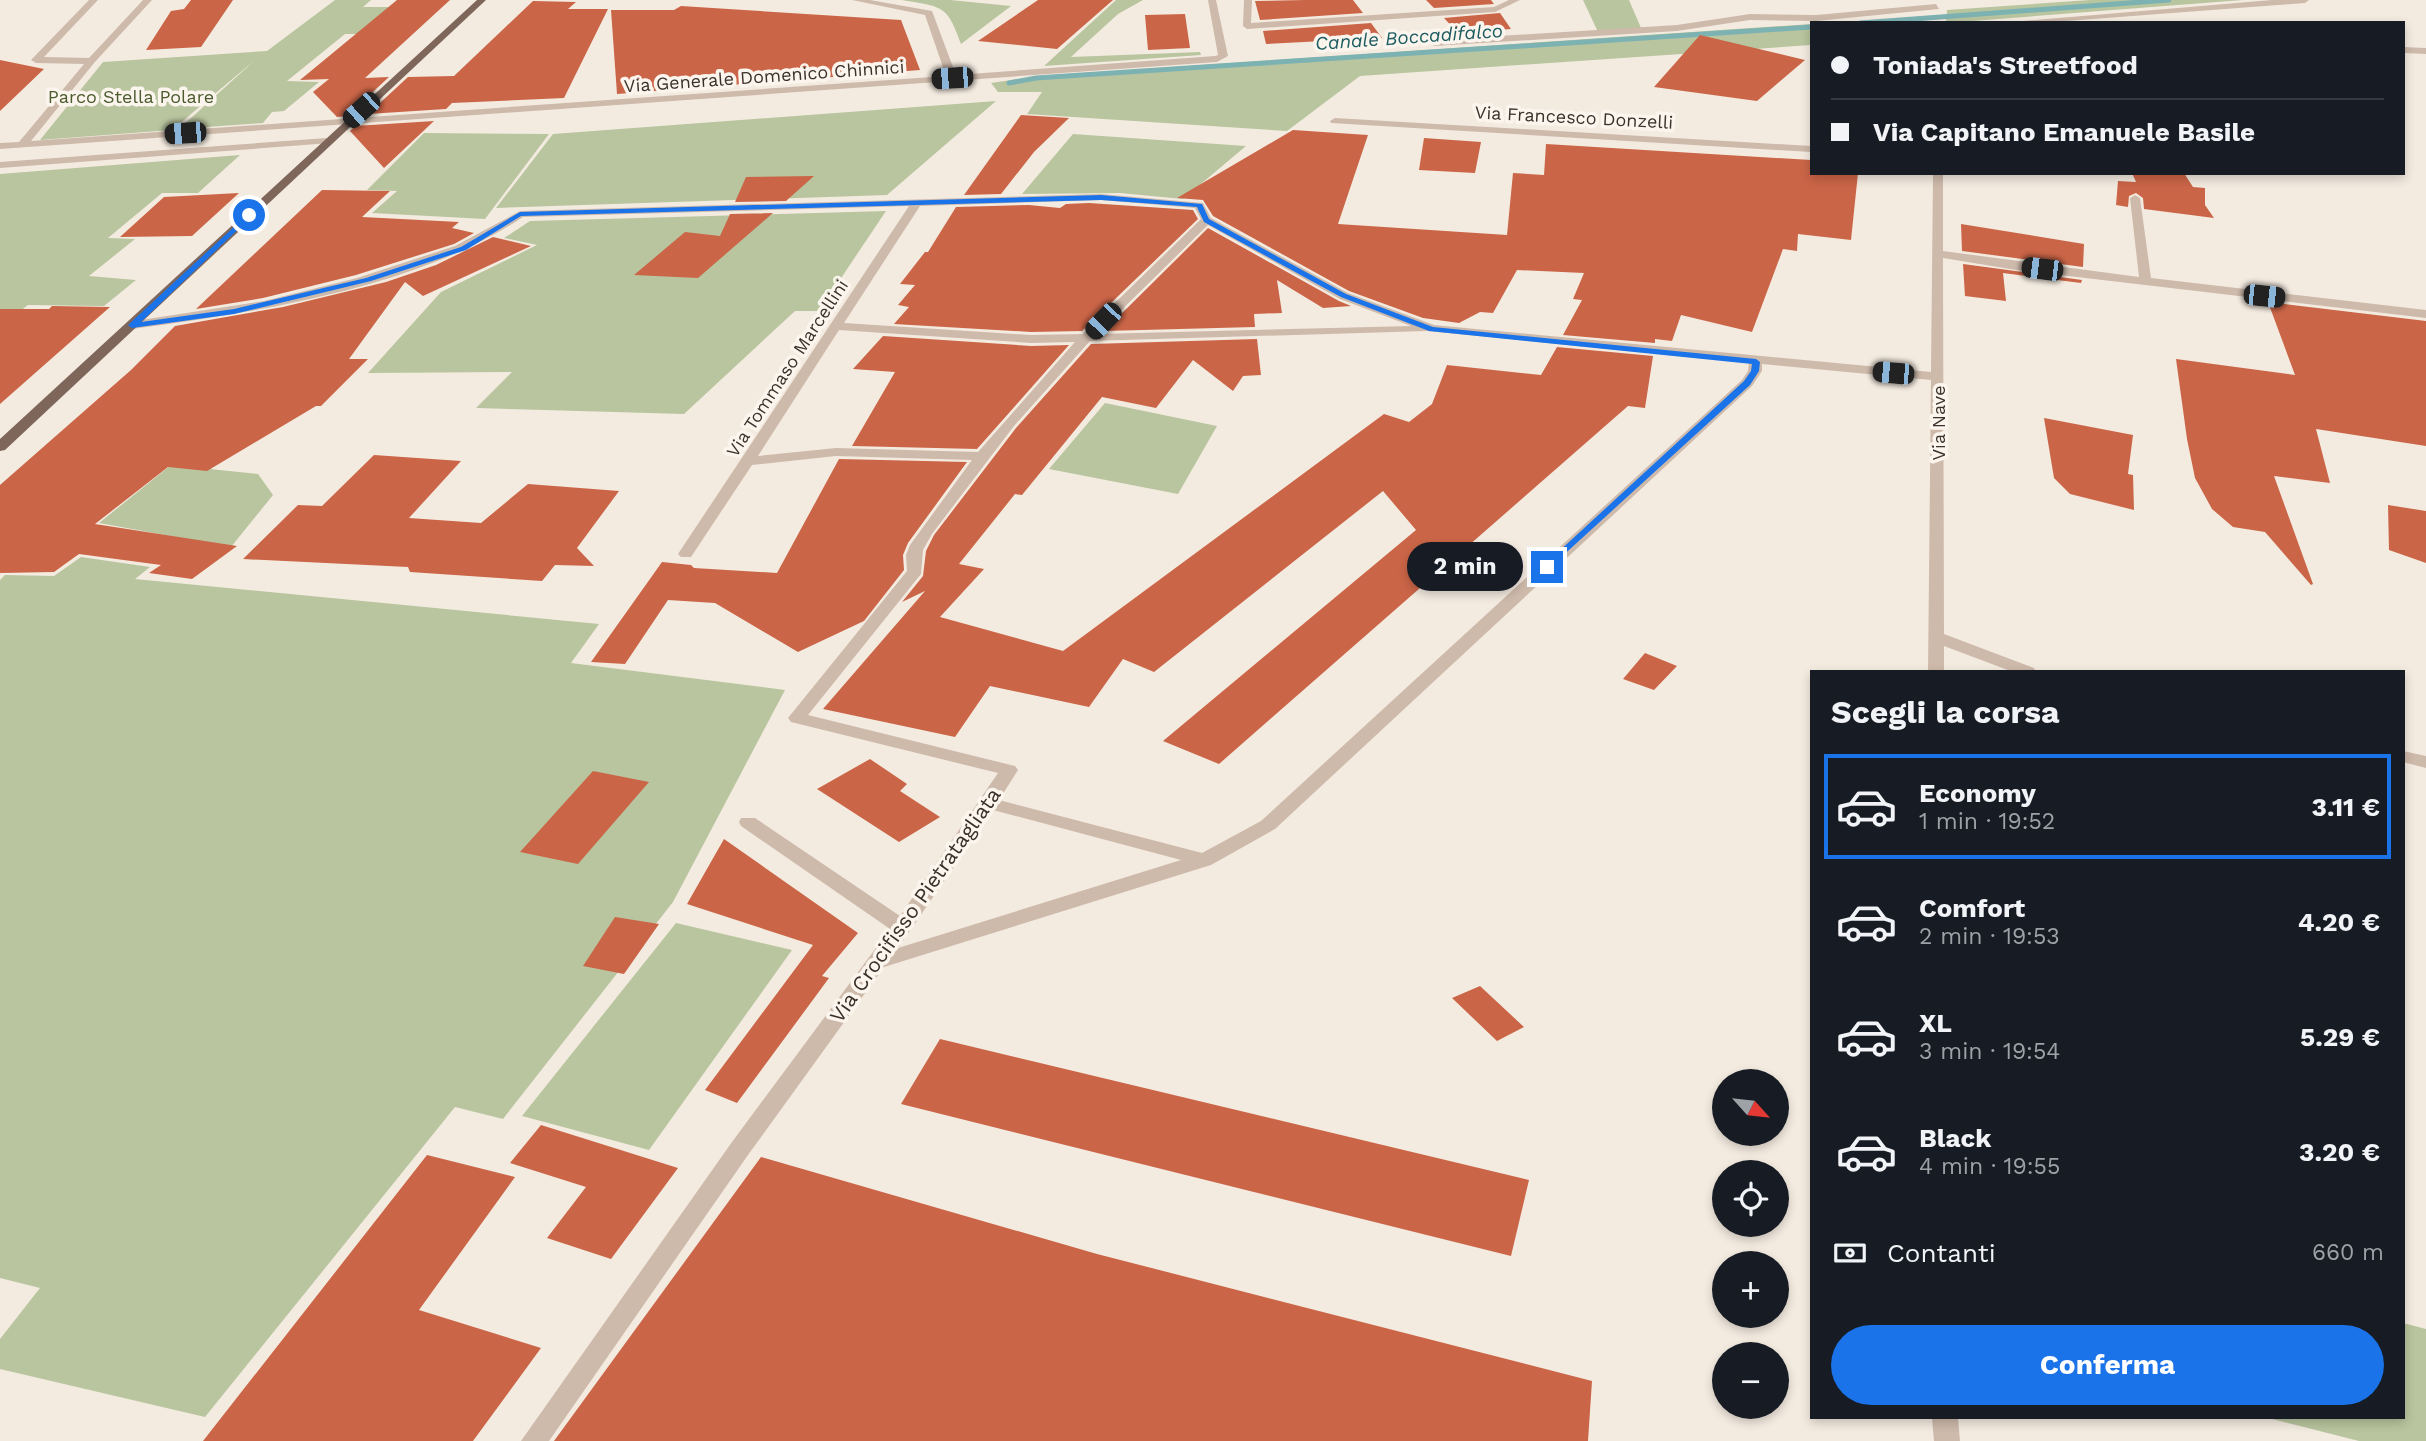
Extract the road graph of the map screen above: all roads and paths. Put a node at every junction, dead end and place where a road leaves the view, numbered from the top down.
1 (94, 0) edge
2 (148, 0) edge
3 (482, 0) edge
4 (856, 0) edge
5 (1212, 0) edge
6 (1248, 0) edge
7 (1516, 0) edge
8 (2305, 0) edge
9 (1936, 8) edge
10 (2029, 21) edge
11 (1434, 43) dead end
12 (2405, 50) edge
13 (2426, 51) edge
14 (91, 61) junction
15 (952, 78) junction
16 (1335, 121) dead end
17 (348, 122) junction
18 (337, 133) junction
19 (327, 141) junction
20 (22, 145) junction
21 (0, 146) edge
22 (1810, 149) edge
23 (0, 156) edge
24 (0, 165) edge
25 (1938, 175) edge
26 (2135, 198) dead end
27 (917, 202) junction
28 (1206, 220) junction
29 (1940, 254) junction
30 (2145, 281) junction
31 (2426, 314) edge
32 (132, 325) junction
33 (836, 326) junction
34 (1432, 329) junction
35 (1088, 337) junction
36 (1756, 362) junction
37 (1939, 377) junction
38 (0, 447) edge
39 (981, 456) junction
40 (747, 461) junction
41 (686, 554) dead end
42 (1937, 637) junction
43 (1936, 670) edge
44 (2023, 670) edge
45 (2405, 757) edge
46 (2426, 762) edge
47 (989, 803) junction
48 (748, 822) dead end
49 (1204, 860) junction
50 (901, 927) junction
51 (877, 962) junction
52 (1945, 1419) edge
53 (534, 1441) edge
54 (1947, 1441) edge

1 - 14 street
2 - 14 street
3 - 17 main road
4 - 15 street
5 - 15 street, Via Generale Domenico Chinnici
6 - 7 street
8 - 10 street
9 - 11 street
12 - 13 street
14 - 20 street
15 - 17 street, Via Generale Domenico Chinnici
16 - 22 street, Via Francesco Donzelli
17 - 18 main road
17 - 20 street, Via Generale Domenico Chinnici
18 - 19 main road
18 - 23 street
19 - 24 street
19 - 32 main road
20 - 21 street, Via Generale Domenico Chinnici
25 - 29 street, Via Nave
26 - 30 street
27 - 28 street
27 - 32 street
27 - 33 street, Via Tommaso Marcellini
28 - 34 street
28 - 35 street, Via Crocifisso Pietratagliata
29 - 30 street
29 - 37 street, Via Nave
30 - 31 street
32 - 38 main road
33 - 35 street
33 - 40 street, Via Tommaso Marcellini
34 - 35 street
34 - 36 street
35 - 39 street, Via Crocifisso Pietratagliata
36 - 37 street
36 - 49 street
37 - 42 street, Via Nave
39 - 40 street
39 - 47 street, Via Crocifisso Pietratagliata
40 - 41 street, Via Tommaso Marcellini
42 - 43 street, Via Nave
42 - 44 street
45 - 46 street
47 - 49 street
47 - 50 street, Via Crocifisso Pietratagliata
48 - 50 street
49 - 51 street
50 - 51 street, Via Crocifisso Pietratagliata
51 - 53 street, Via Crocifisso Pietratagliata
52 - 54 street

